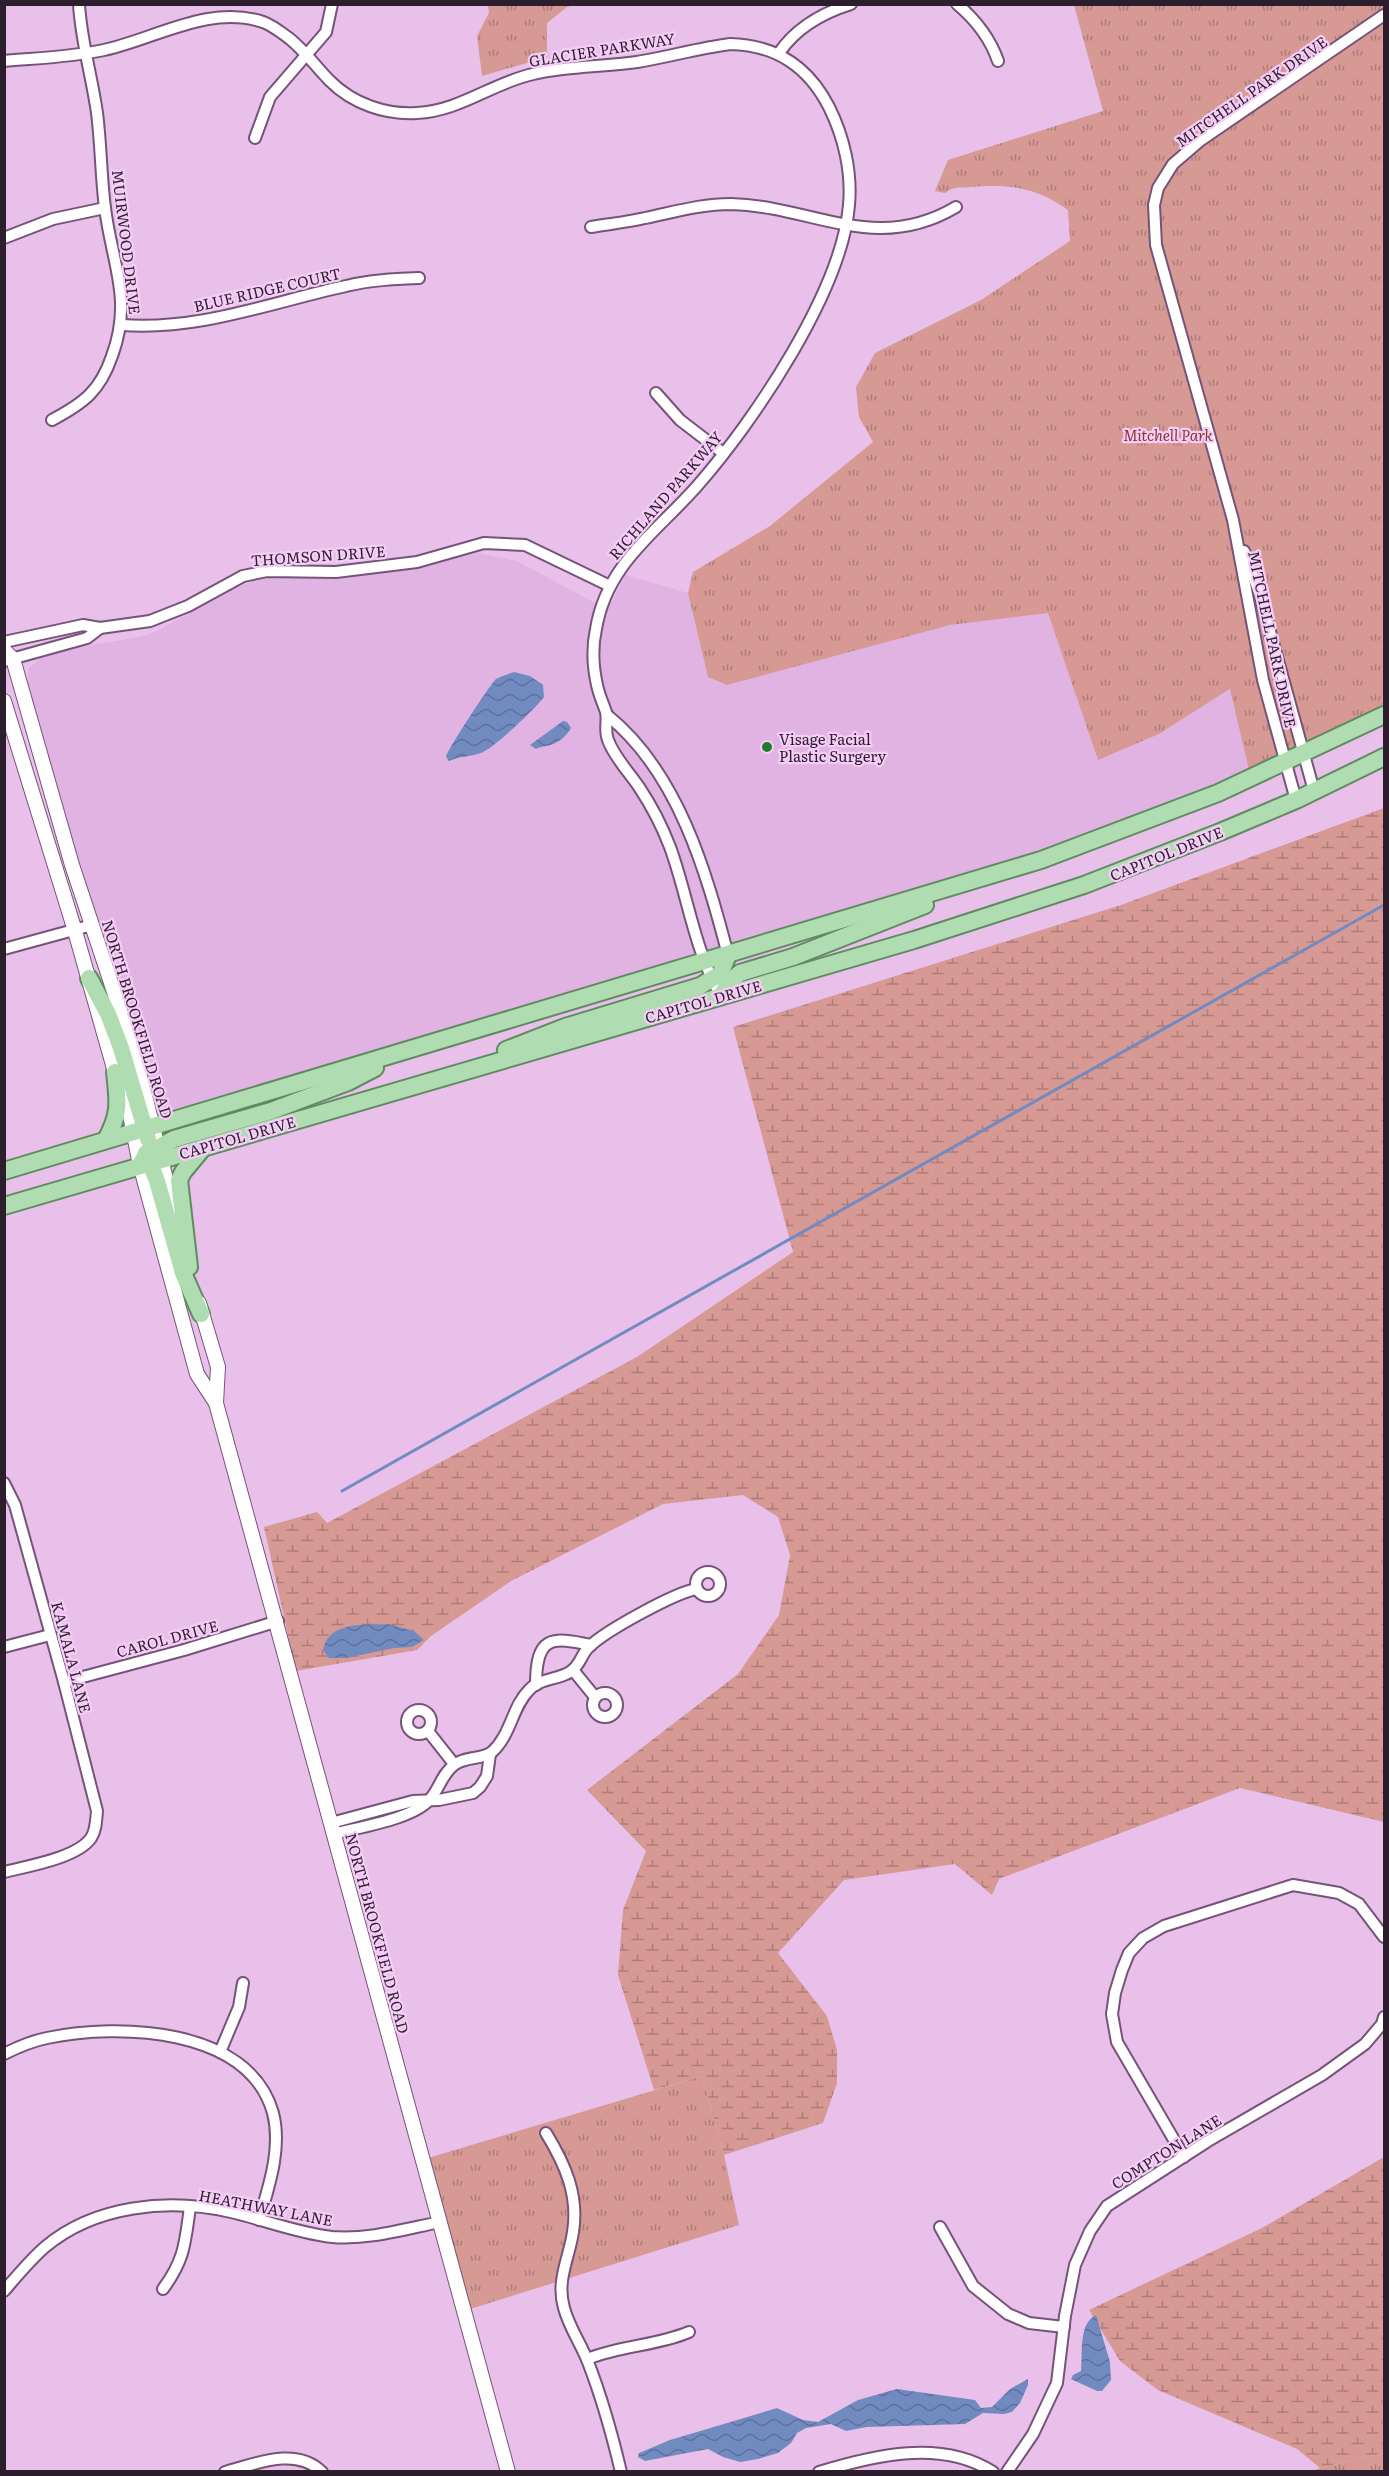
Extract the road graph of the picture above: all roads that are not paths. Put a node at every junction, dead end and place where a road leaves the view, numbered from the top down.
1 (79, 4) edge
2 (332, 4) edge
3 (851, 4) edge
4 (957, 4) edge
5 (1384, 15) edge
6 (86, 53) junction
7 (307, 53) junction
8 (779, 53) junction
9 (4, 61) edge
10 (998, 61) dead end
11 (255, 138) dead end
12 (956, 207) dead end
13 (105, 208) junction
14 (846, 225) junction
15 (591, 227) dead end
16 (4, 237) edge
17 (419, 278) dead end
18 (122, 325) junction
19 (656, 393) dead end
20 (52, 420) dead end
21 (723, 453) junction
22 (1233, 520) junction
23 (610, 586) junction
24 (100, 628) junction
25 (4, 642) edge
26 (7, 657) edge
27 (4, 701) edge
28 (607, 715) junction
29 (1384, 715) edge
30 (1303, 754) junction
31 (1384, 757) edge
32 (1285, 762) junction
33 (1314, 791) junction
34 (1296, 800) junction
35 (685, 826) junction
36 (664, 833) junction
37 (971, 882) junction
38 (92, 925) junction
39 (75, 931) junction
40 (4, 950) edge
41 (728, 955) junction
42 (703, 962) junction
43 (88, 978) junction
44 (712, 980) junction
45 (721, 996) junction
46 (416, 1048) junction
47 (115, 1072) junction
48 (419, 1085) junction
49 (144, 1129) junction
50 (106, 1140) junction
51 (204, 1146) junction
52 (151, 1156) junction
53 (4, 1171) edge
54 (6, 1205) edge
55 (189, 1267) junction
56 (201, 1314) junction
57 (216, 1402) junction
58 (4, 1483) edge
59 (697, 1589) dead end
60 (278, 1621) junction
61 (50, 1635) junction
62 (591, 1645) junction
63 (4, 1647) edge
64 (573, 1670) junction
65 (64, 1682) junction
66 (537, 1684) junction
67 (595, 1697) dead end
68 (428, 1731) dead end
69 (490, 1754) junction
70 (454, 1764) junction
71 (431, 1799) junction
72 (333, 1828) junction
73 (4, 1872) edge
74 (1384, 1937) edge
75 (243, 1983) dead end
76 (1384, 2017) edge
77 (220, 2052) junction
78 (4, 2054) edge
79 (546, 2133) dead end
80 (1184, 2157) junction
81 (190, 2207) junction
82 (259, 2220) junction
83 (440, 2222) junction
84 (940, 2227) dead end
85 (163, 2289) dead end
86 (4, 2291) edge
87 (1064, 2326) junction
88 (689, 2332) dead end
89 (587, 2359) junction
90 (225, 2472) edge
91 (322, 2472) edge
92 (508, 2472) edge
93 (621, 2472) edge
94 (819, 2472) edge
95 (993, 2472) edge
96 (1006, 2472) edge

1 - 6 street, MUIRWOOD DRIVE
2 - 7 street
3 - 8 street
4 - 10 street
5 - 22 street, MITCHELL PARK DRIVE
6 - 7 street, GLACIER PARKWAY
6 - 9 street, GLACIER PARKWAY
6 - 13 street, MUIRWOOD DRIVE
7 - 8 street, GLACIER PARKWAY
7 - 11 street
8 - 14 street, RICHLAND PARKWAY
12 - 14 street
13 - 16 street
13 - 18 street, MUIRWOOD DRIVE
14 - 15 street
14 - 21 street, RICHLAND PARKWAY
17 - 18 street, BLUE RIDGE COURT
18 - 20 street, MUIRWOOD DRIVE
19 - 21 street
21 - 23 street, RICHLAND PARKWAY
22 - 30 street, MITCHELL PARK DRIVE
22 - 32 street, MITCHELL PARK DRIVE
23 - 24 street, THOMSON DRIVE
23 - 28 street, RICHLAND PARKWAY
24 - 25 street, THOMSON DRIVE
24 - 26 street, THOMSON DRIVE
26 - 38 street, NORTH BROOKFIELD ROAD
27 - 39 street
28 - 35 street, RICHLAND PARKWAY
28 - 36 street, RICHLAND PARKWAY
29 - 30 main road
30 - 32 main road
30 - 33 street, MITCHELL PARK DRIVE
31 - 33 main road, CAPITOL DRIVE
32 - 34 street, MITCHELL PARK DRIVE
32 - 37 main road
33 - 34 main road, CAPITOL DRIVE
34 - 45 main road, CAPITOL DRIVE
35 - 36 street
35 - 41 street, RICHLAND PARKWAY
36 - 42 street, RICHLAND PARKWAY
37 - 41 main road
37 - 45 main road
38 - 39 street
38 - 49 street, NORTH BROOKFIELD ROAD
39 - 40 street
39 - 43 street
41 - 42 main road
41 - 44 main road
41 - 45 street, RICHLAND PARKWAY
42 - 44 street, RICHLAND PARKWAY
42 - 46 main road
43 - 47 street
43 - 49 main road
44 - 45 street, RICHLAND PARKWAY
44 - 48 main road
45 - 48 main road, CAPITOL DRIVE
46 - 49 main road
46 - 52 main road
47 - 49 street
47 - 50 main road
48 - 51 main road, CAPITOL DRIVE
49 - 50 main road
49 - 52 main road
50 - 53 main road
51 - 52 main road, CAPITOL DRIVE
51 - 55 main road
52 - 54 main road, CAPITOL DRIVE
52 - 55 street, NORTH BROOKFIELD ROAD
52 - 56 main road
52 - 57 street, NORTH BROOKFIELD ROAD
55 - 56 street, NORTH BROOKFIELD ROAD
56 - 57 street, NORTH BROOKFIELD ROAD
57 - 60 street, NORTH BROOKFIELD ROAD
58 - 61 street, KAMALA LANE
59 - 62 street
60 - 65 street, CAROL DRIVE
60 - 72 street, NORTH BROOKFIELD ROAD
61 - 63 street
61 - 65 street, KAMALA LANE
62 - 64 street
62 - 66 street
64 - 66 street
64 - 67 street
65 - 73 street, KAMALA LANE
66 - 69 street
68 - 70 street
69 - 70 street
69 - 71 street
70 - 71 street
71 - 72 street
72 - 83 street, NORTH BROOKFIELD ROAD
74 - 80 street
75 - 77 street
76 - 80 street, COMPTON LANE
77 - 78 street
77 - 82 street
79 - 89 street
80 - 87 street, COMPTON LANE
81 - 82 street, HEATHWAY LANE
81 - 85 street
81 - 86 street, HEATHWAY LANE
82 - 83 street, HEATHWAY LANE
83 - 92 street, NORTH BROOKFIELD ROAD
84 - 87 street
87 - 96 street, COMPTON LANE
88 - 89 street
89 - 93 street
90 - 91 street
94 - 95 street

